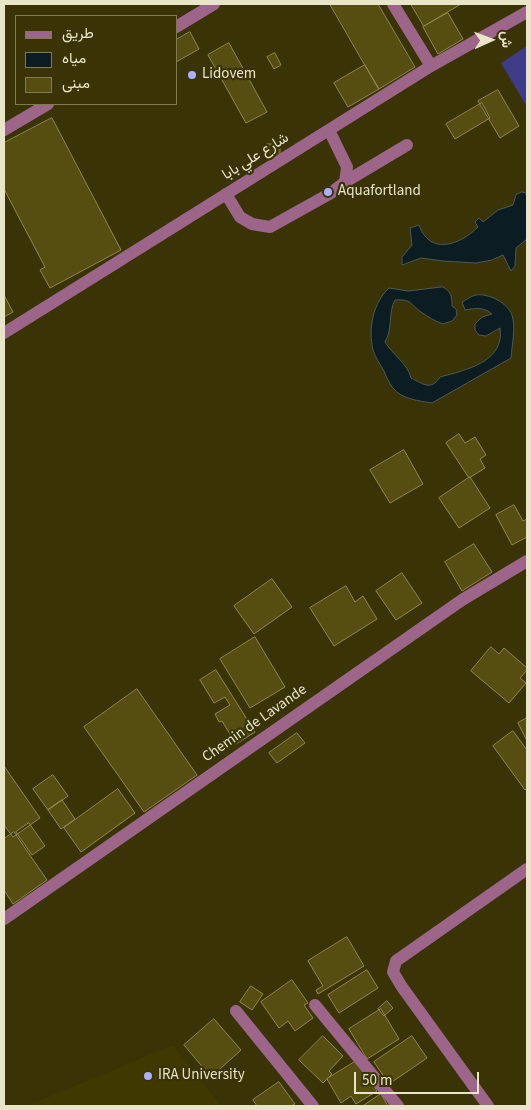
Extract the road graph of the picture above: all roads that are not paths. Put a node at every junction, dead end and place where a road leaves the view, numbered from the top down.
1 (214, 4) edge
2 (394, 4) edge
3 (527, 12) edge
4 (178, 26) edge
5 (431, 66) junction
6 (46, 105) edge
7 (4, 130) edge
8 (329, 130) junction
9 (407, 145) dead end
10 (345, 182) junction
11 (226, 194) junction
12 (4, 333) edge
13 (527, 562) edge
14 (527, 869) edge
15 (4, 919) edge
16 (315, 1006) dead end
17 (236, 1011) dead end
18 (313, 1106) edge
19 (398, 1106) edge
20 (488, 1106) edge

1 - 4 street
2 - 5 street
3 - 5 street, شارع علي بابا
5 - 8 street, شارع علي بابا
6 - 7 street
8 - 10 street
8 - 11 street, شارع علي بابا
9 - 10 street
10 - 11 street
11 - 12 street, شارع علي بابا
13 - 15 street, Chemin de Lavande
14 - 20 street
16 - 19 street
17 - 18 street

